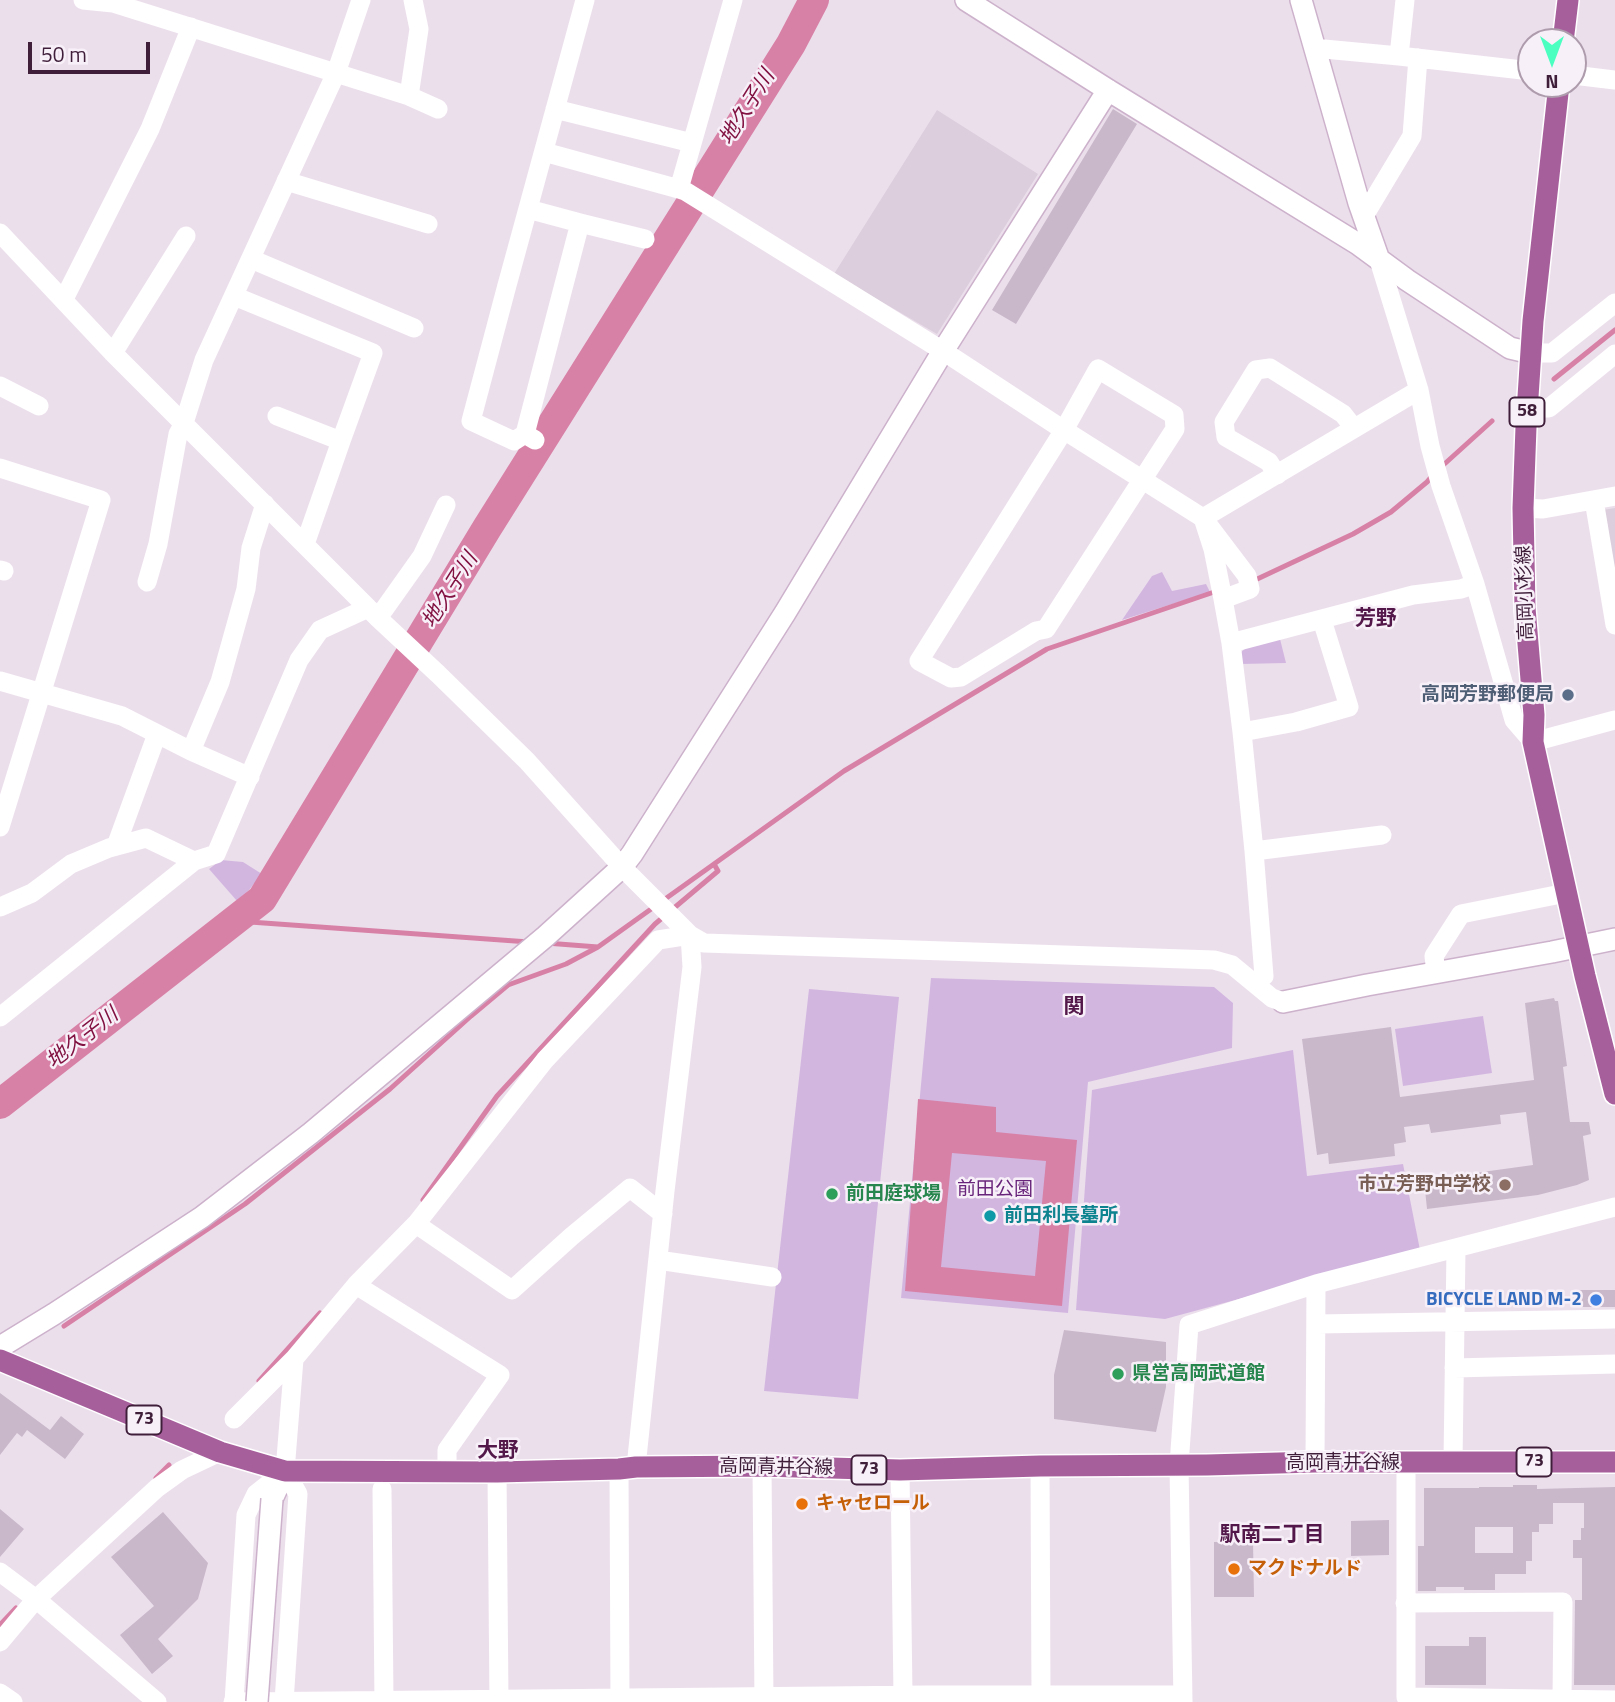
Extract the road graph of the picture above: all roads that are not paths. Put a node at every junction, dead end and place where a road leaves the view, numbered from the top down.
1 (83, 0) edge
2 (360, 0) edge
3 (413, 0) edge
4 (585, 0) edge
5 (733, 0) edge
6 (966, 0) edge
7 (1301, 0) edge
8 (1405, 0) edge
9 (1568, 0) edge
10 (191, 27) junction
11 (1565, 28) edge
12 (1317, 51) junction
13 (1408, 57) junction
14 (1517, 69) edge
15 (336, 73) junction
16 (1587, 77) edge
17 (1615, 80) edge
18 (1108, 90) junction
19 (409, 96) junction
20 (1557, 98) edge
21 (438, 109) dead end
22 (555, 109) junction
23 (692, 143) junction
24 (544, 152) junction
25 (286, 181) junction
26 (689, 194) junction
27 (528, 209) junction
28 (1364, 216) junction
29 (580, 223) junction
30 (428, 224) dead end
31 (0, 233) edge
32 (186, 236) dead end
33 (645, 239) dead end
34 (1378, 257) junction
35 (251, 259) junction
36 (234, 296) junction
37 (64, 299) junction
38 (1615, 303) edge
39 (414, 328) dead end
40 (943, 351) junction
41 (113, 353) junction
42 (1531, 353) junction
43 (1615, 354) edge
44 (0, 386) edge
45 (1419, 390) junction
46 (39, 406) dead end
47 (1527, 408) junction
48 (276, 416) dead end
49 (184, 423) junction
50 (1354, 428) junction
51 (1064, 430) junction
52 (341, 441) junction
53 (0, 468) edge
54 (1277, 475) junction
55 (1142, 479) junction
56 (1615, 496) edge
57 (1594, 500) junction
58 (265, 504) junction
59 (446, 505) dead end
60 (1523, 508) junction
61 (1203, 518) junction
62 (305, 544) junction
63 (147, 582) dead end
64 (1475, 584) junction
65 (1222, 593) junction
66 (373, 613) junction
67 (1322, 620) junction
68 (1615, 625) edge
69 (1231, 643) junction
70 (0, 681) edge
71 (40, 694) junction
72 (1615, 720) edge
73 (1242, 732) junction
74 (157, 734) junction
75 (1533, 742) junction
76 (191, 751) junction
77 (250, 777) junction
78 (0, 827) edge
79 (1382, 835) dead end
80 (117, 846) junction
81 (1254, 851) junction
82 (194, 861) junction
83 (622, 867) junction
84 (1566, 893) junction
85 (0, 907) edge
86 (690, 935) junction
87 (1615, 939) edge
88 (1578, 946) junction
89 (1436, 973) junction
90 (1254, 983) junction
91 (1283, 1002) joint
92 (0, 1017) edge
93 (1614, 1088) edge
94 (1615, 1207) edge
95 (663, 1214) junction
96 (416, 1224) junction
97 (1456, 1249) junction
98 (658, 1260) junction
99 (772, 1277) dead end
100 (1316, 1284) junction
101 (356, 1285) junction
102 (1615, 1319) edge
103 (1455, 1321) junction
104 (1317, 1324) junction
105 (0, 1347) edge
106 (293, 1359) junction
107 (0, 1360) edge
108 (1615, 1364) edge
109 (1454, 1367) junction
110 (234, 1419) dead end
111 (220, 1452) junction
112 (1315, 1462) junction
113 (1406, 1462) junction
114 (1453, 1462) junction
115 (1615, 1462) edge
116 (1179, 1465) junction
117 (762, 1466) junction
118 (1040, 1466) junction
119 (627, 1468) junction
120 (900, 1470) junction
121 (285, 1471) junction
122 (447, 1472) junction
123 (497, 1472) junction
124 (382, 1489) dead end
125 (0, 1572) edge
126 (36, 1599) junction
127 (1405, 1603) junction
128 (0, 1642) edge
129 (0, 1693) edge
130 (903, 1696) junction
131 (1041, 1697) junction
132 (764, 1699) edge
133 (1183, 1699) edge
134 (620, 1700) edge
135 (1562, 1700) junction
136 (1615, 1700) edge
137 (499, 1701) edge
138 (13, 1702) edge
139 (157, 1702) edge
140 (234, 1702) edge
141 (257, 1702) edge
142 (284, 1702) edge
143 (384, 1702) edge

1 - 10 street
2 - 15 street
3 - 19 street
4 - 22 street
5 - 23 street
6 - 18 street
7 - 12 street
8 - 13 street
9 - 11 main road
10 - 15 street
10 - 37 street
12 - 13 street
12 - 28 street
13 - 14 street
13 - 28 street
15 - 19 street
15 - 25 street
16 - 17 street
18 - 34 street
18 - 40 street
19 - 21 street
20 - 42 main road, 高岡小杉線 / 58
22 - 23 street
22 - 24 street
23 - 26 street
24 - 26 street
24 - 27 street
25 - 30 street
25 - 35 street
26 - 40 street
27 - 29 street
27 - 29 street
28 - 34 street
29 - 33 street
31 - 37 street
32 - 41 street
34 - 42 street
34 - 45 street
35 - 36 street
35 - 39 street
36 - 49 street
36 - 52 street
37 - 41 street
38 - 42 street
40 - 51 street
40 - 83 street
41 - 49 street
42 - 47 main road, 高岡小杉線 / 58
43 - 47 street
44 - 46 street
45 - 50 street
45 - 64 street
47 - 60 main road, 高岡小杉線 / 58
48 - 52 street
49 - 58 street
49 - 63 street
50 - 54 street
50 - 54 street
51 - 55 street
51 - 55 street
51 - 55 street
52 - 62 street
53 - 71 street
54 - 61 street
55 - 61 street
56 - 57 street
57 - 60 street
57 - 68 street
58 - 62 street
58 - 76 street
59 - 66 street
60 - 75 main road, 高岡小杉線 / 58
61 - 65 street
61 - 65 street
62 - 66 street
64 - 67 street
64 - 75 street
65 - 69 street
66 - 77 street
66 - 83 street
67 - 69 street
67 - 73 street
69 - 73 street
70 - 71 street
71 - 74 street
71 - 78 street
72 - 75 street
73 - 81 street
74 - 76 street
74 - 80 street
75 - 84 main road, 高岡小杉線 / 58
76 - 77 street
77 - 82 street
79 - 81 street
80 - 82 street
80 - 85 street
81 - 90 street
82 - 92 street
83 - 86 street
83 - 105 street
84 - 88 main road, 高岡小杉線 / 58
84 - 89 street
86 - 90 street
86 - 95 street
86 - 96 street
87 - 88 street
88 - 89 street
88 - 93 main road, 高岡小杉線 / 58
89 - 91 street
90 - 91 street
94 - 97 street
95 - 96 street
95 - 98 street
96 - 101 street
97 - 100 street
97 - 103 street
98 - 99 street
98 - 119 street
100 - 104 street
100 - 116 street
101 - 106 street
101 - 122 street
102 - 103 street
103 - 104 street
103 - 109 street
104 - 112 street
106 - 110 street
106 - 121 street
107 - 111 main road, 高岡青井谷線 / 73
108 - 109 street
109 - 114 street
111 - 121 main road, 高岡青井谷線 / 73
111 - 126 street
112 - 113 main road, 高岡青井谷線 / 73
112 - 116 main road, 高岡青井谷線 / 73
113 - 114 main road, 高岡青井谷線 / 73
113 - 127 street
114 - 115 main road, 高岡青井谷線 / 73
116 - 118 main road, 高岡青井谷線 / 73
116 - 133 street
117 - 119 main road, 高岡青井谷線 / 73
117 - 120 main road, 高岡青井谷線 / 73
117 - 132 street
118 - 120 main road, 高岡青井谷線 / 73
118 - 131 street
119 - 123 main road, 高岡青井谷線 / 73
119 - 134 street
120 - 130 street
121 - 122 main road, 高岡青井谷線 / 73
121 - 140 street
121 - 141 street, bridge
121 - 142 street
122 - 123 main road, 高岡青井谷線 / 73
123 - 137 street
124 - 143 street
125 - 126 street
126 - 128 street
126 - 139 street
127 - 135 street
127 - 135 street
129 - 138 street
130 - 131 street
130 - 132 street
131 - 133 street
132 - 134 street
134 - 137 street
135 - 136 street
137 - 143 street
140 - 142 street
142 - 143 street

